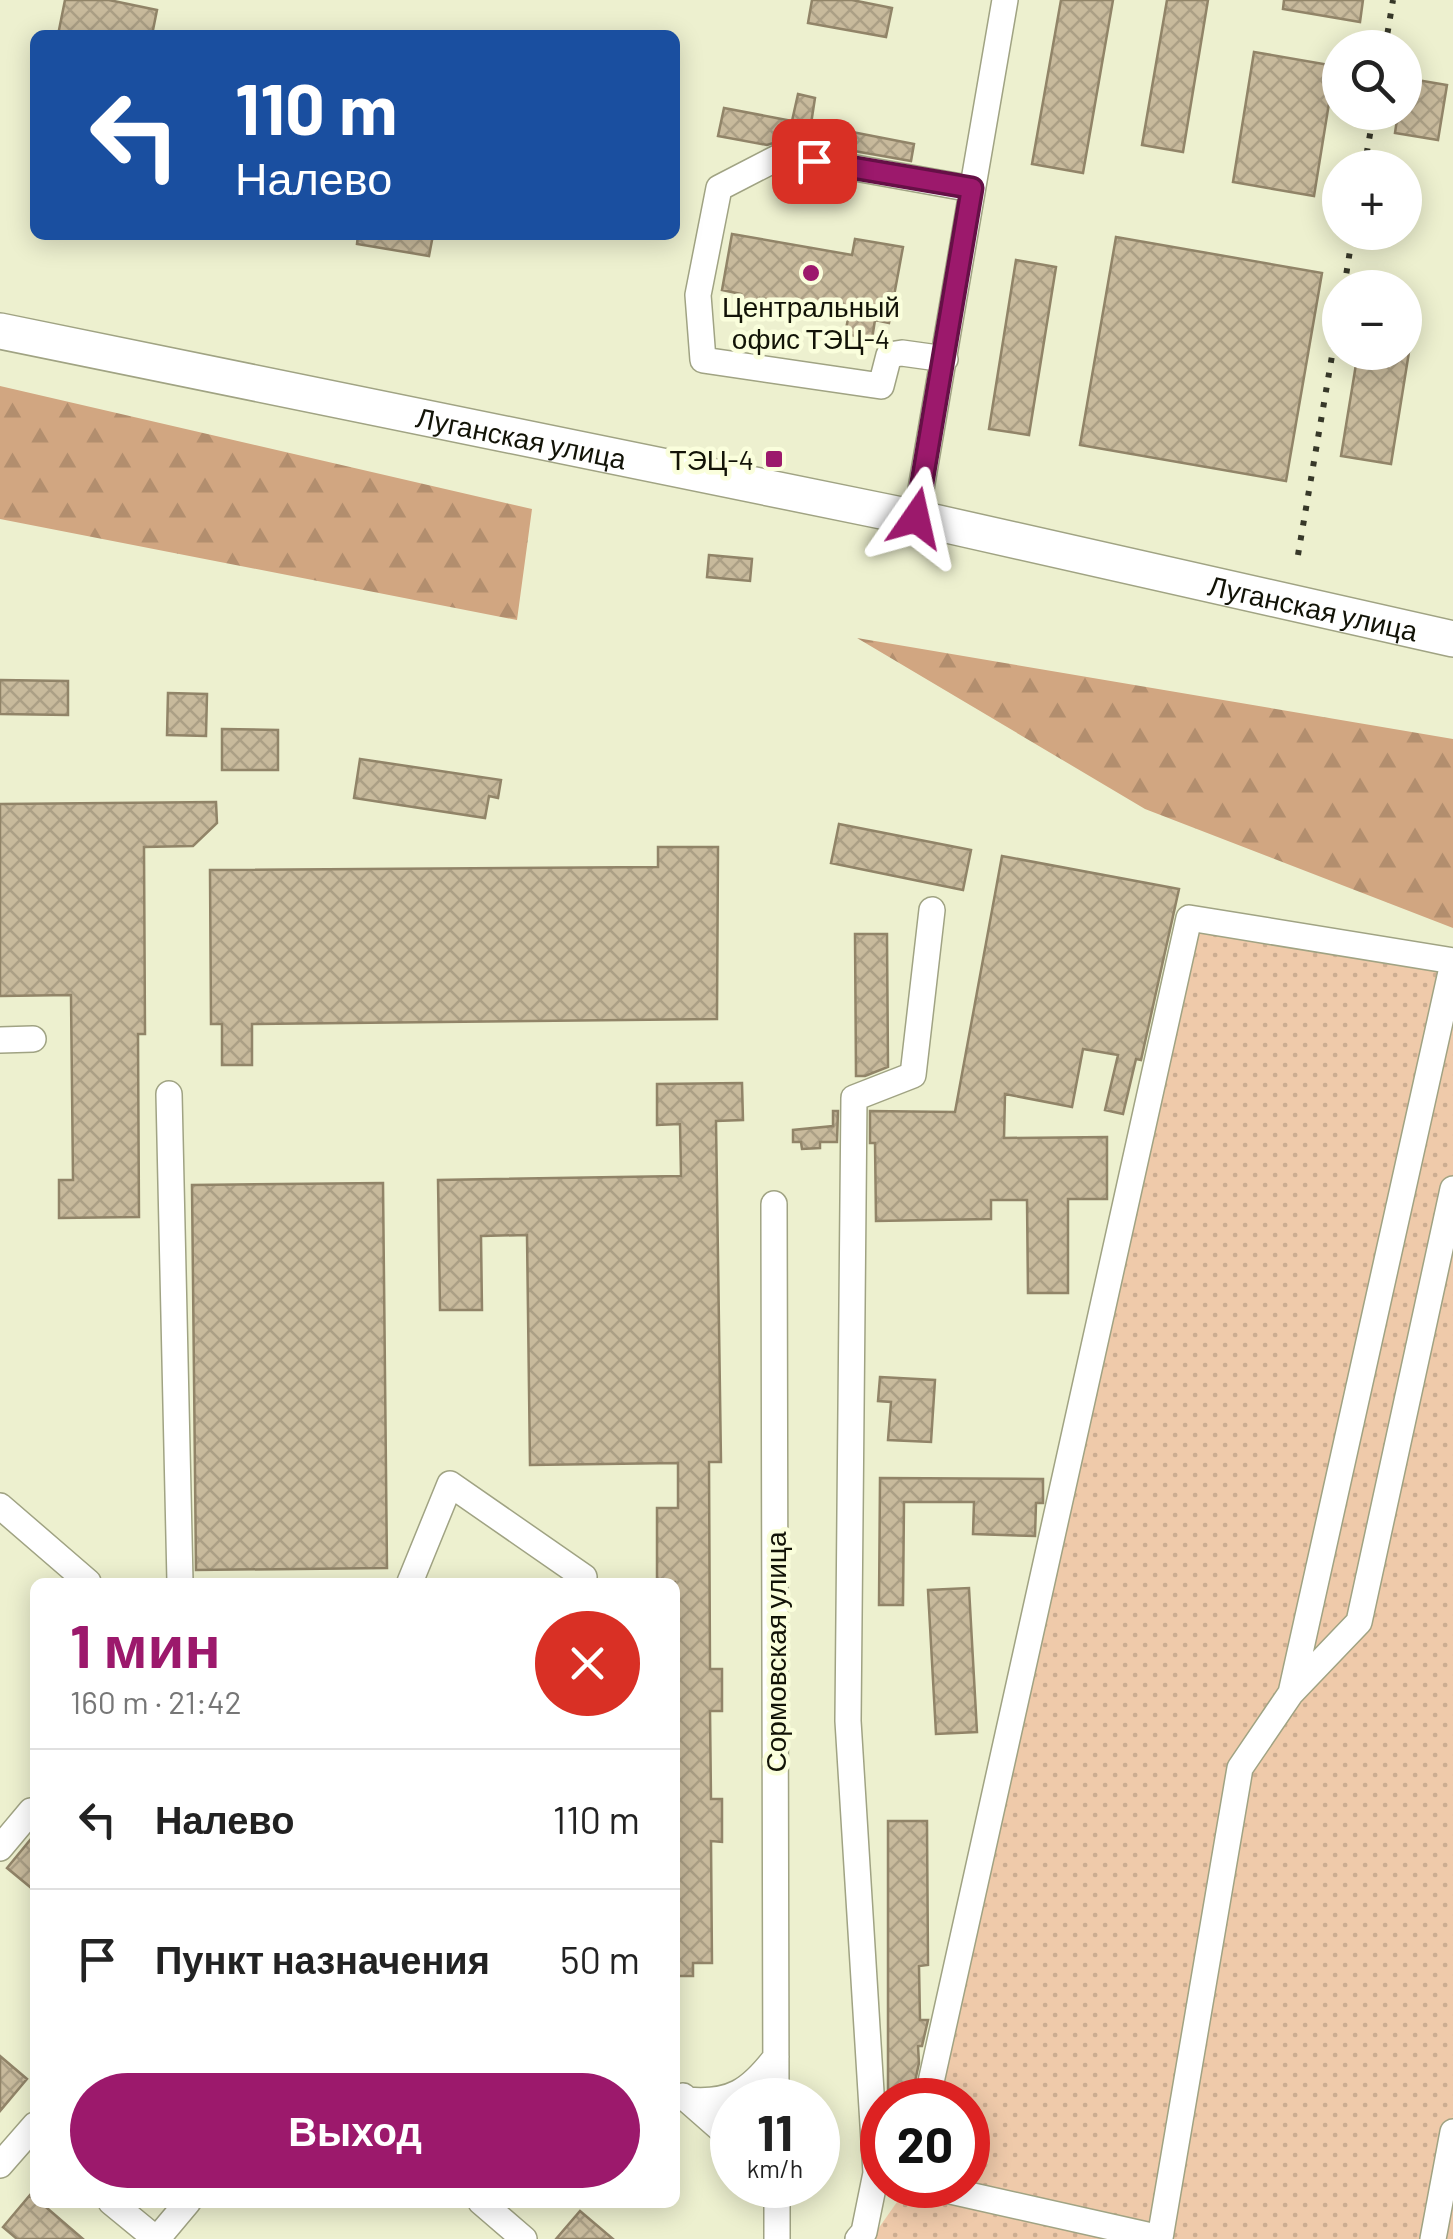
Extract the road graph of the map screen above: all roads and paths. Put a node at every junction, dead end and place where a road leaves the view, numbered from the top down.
1 (1005, 0) edge
2 (972, 188) junction
3 (0, 332) edge
4 (945, 359) junction
5 (916, 518) junction
6 (1453, 639) edge
7 (932, 910) dead end
8 (1453, 962) edge
9 (33, 1039) dead end
10 (0, 1040) edge
11 (169, 1094) dead end
12 (1453, 1189) edge
13 (774, 1204) dead end
14 (0, 1506) edge
15 (584, 1577) dead end
16 (83, 1578) edge
17 (180, 1578) edge
18 (412, 1578) edge
19 (1291, 1693) junction
20 (30, 1812) edge
21 (0, 1848) edge
22 (776, 2057) junction
23 (776, 2078) edge
24 (872, 2078) edge
25 (932, 2078) edge
26 (681, 2095) edge
27 (710, 2120) edge
28 (1453, 2132) edge
29 (30, 2136) edge
30 (0, 2166) edge
31 (990, 2200) edge
32 (118, 2208) edge
33 (183, 2208) edge
34 (488, 2208) edge
35 (777, 2208) edge
36 (870, 2208) edge
37 (156, 2239) edge
38 (524, 2239) edge
39 (777, 2239) edge
40 (858, 2239) edge
41 (1162, 2239) edge
42 (1432, 2239) edge

1 - 2 street
2 - 4 street
2 - 4 street
3 - 5 highway, Луганская улица
4 - 5 street
5 - 6 highway, Луганская улица
7 - 24 street
8 - 19 street
8 - 25 street
9 - 10 street
11 - 17 street
12 - 19 street
13 - 22 street, Сормовская улица
14 - 16 street
15 - 18 street
19 - 41 street
20 - 21 street
22 - 23 street, Сормовская улица
22 - 26 street
26 - 27 street
28 - 42 street
29 - 30 street
31 - 41 street
32 - 37 street
33 - 37 street
34 - 38 street
35 - 39 street
36 - 40 street

